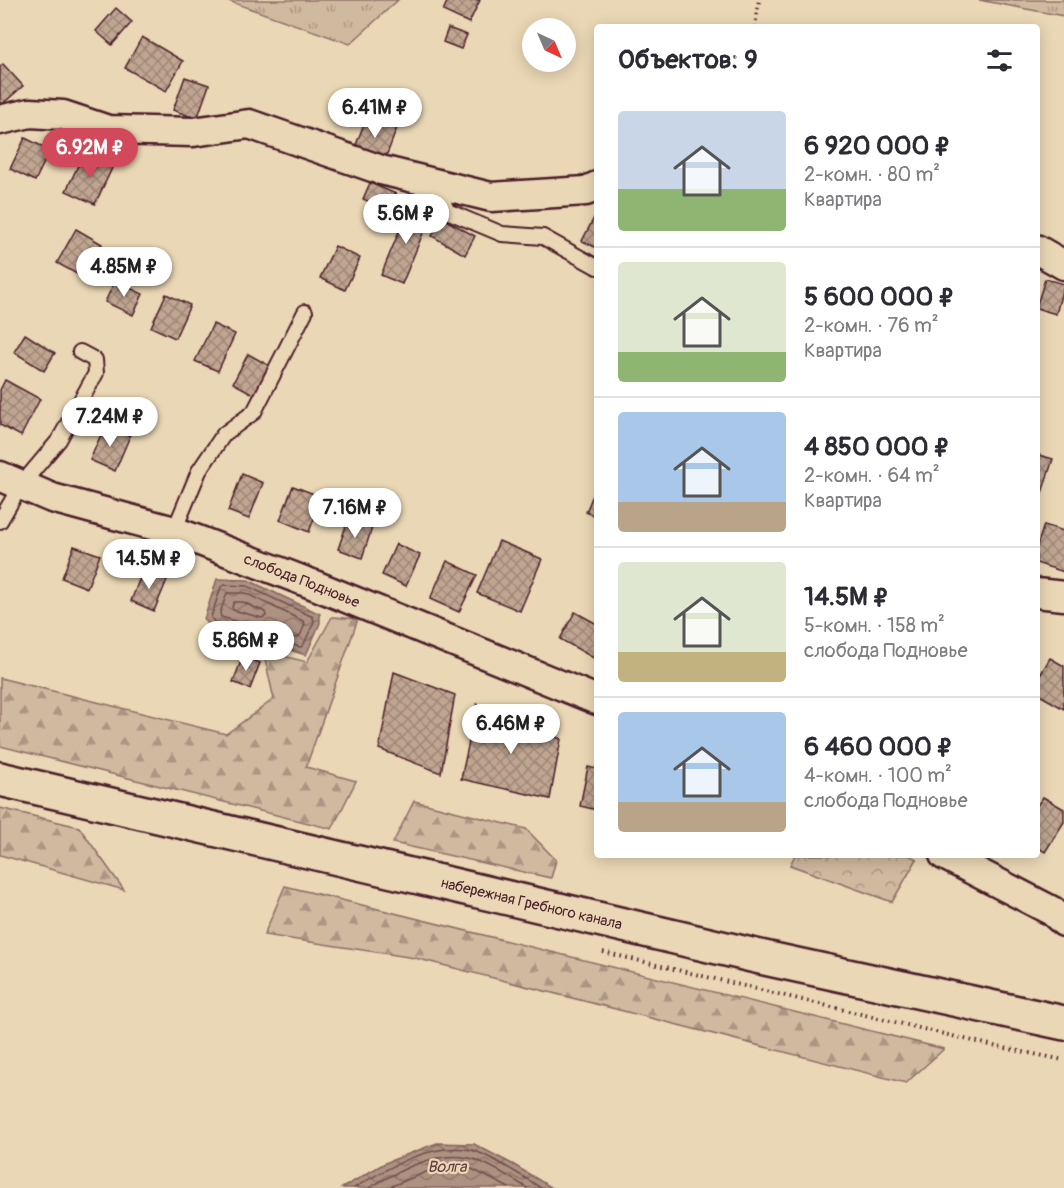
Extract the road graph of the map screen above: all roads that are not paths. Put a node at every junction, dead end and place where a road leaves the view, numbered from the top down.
1 (0, 120) edge
2 (437, 184) junction
3 (594, 187) edge
4 (1040, 251) edge
5 (594, 265) edge
6 (1064, 265) edge
7 (304, 312) dead end
8 (81, 352) dead end
9 (11, 481) edge
10 (0, 521) edge
11 (174, 531) junction
12 (1040, 593) edge
13 (1064, 596) edge
14 (594, 699) edge
15 (0, 779) edge
16 (950, 858) edge
17 (1064, 922) edge
18 (1064, 1023) edge

1 - 2 street
2 - 3 street
2 - 5 lane
4 - 6 street
7 - 11 lane
8 - 9 lane
9 - 10 lane
9 - 11 street, слобода Подновье
11 - 14 street, слобода Подновье
12 - 13 street
15 - 18 street, набережная Гребного канала
16 - 17 street

